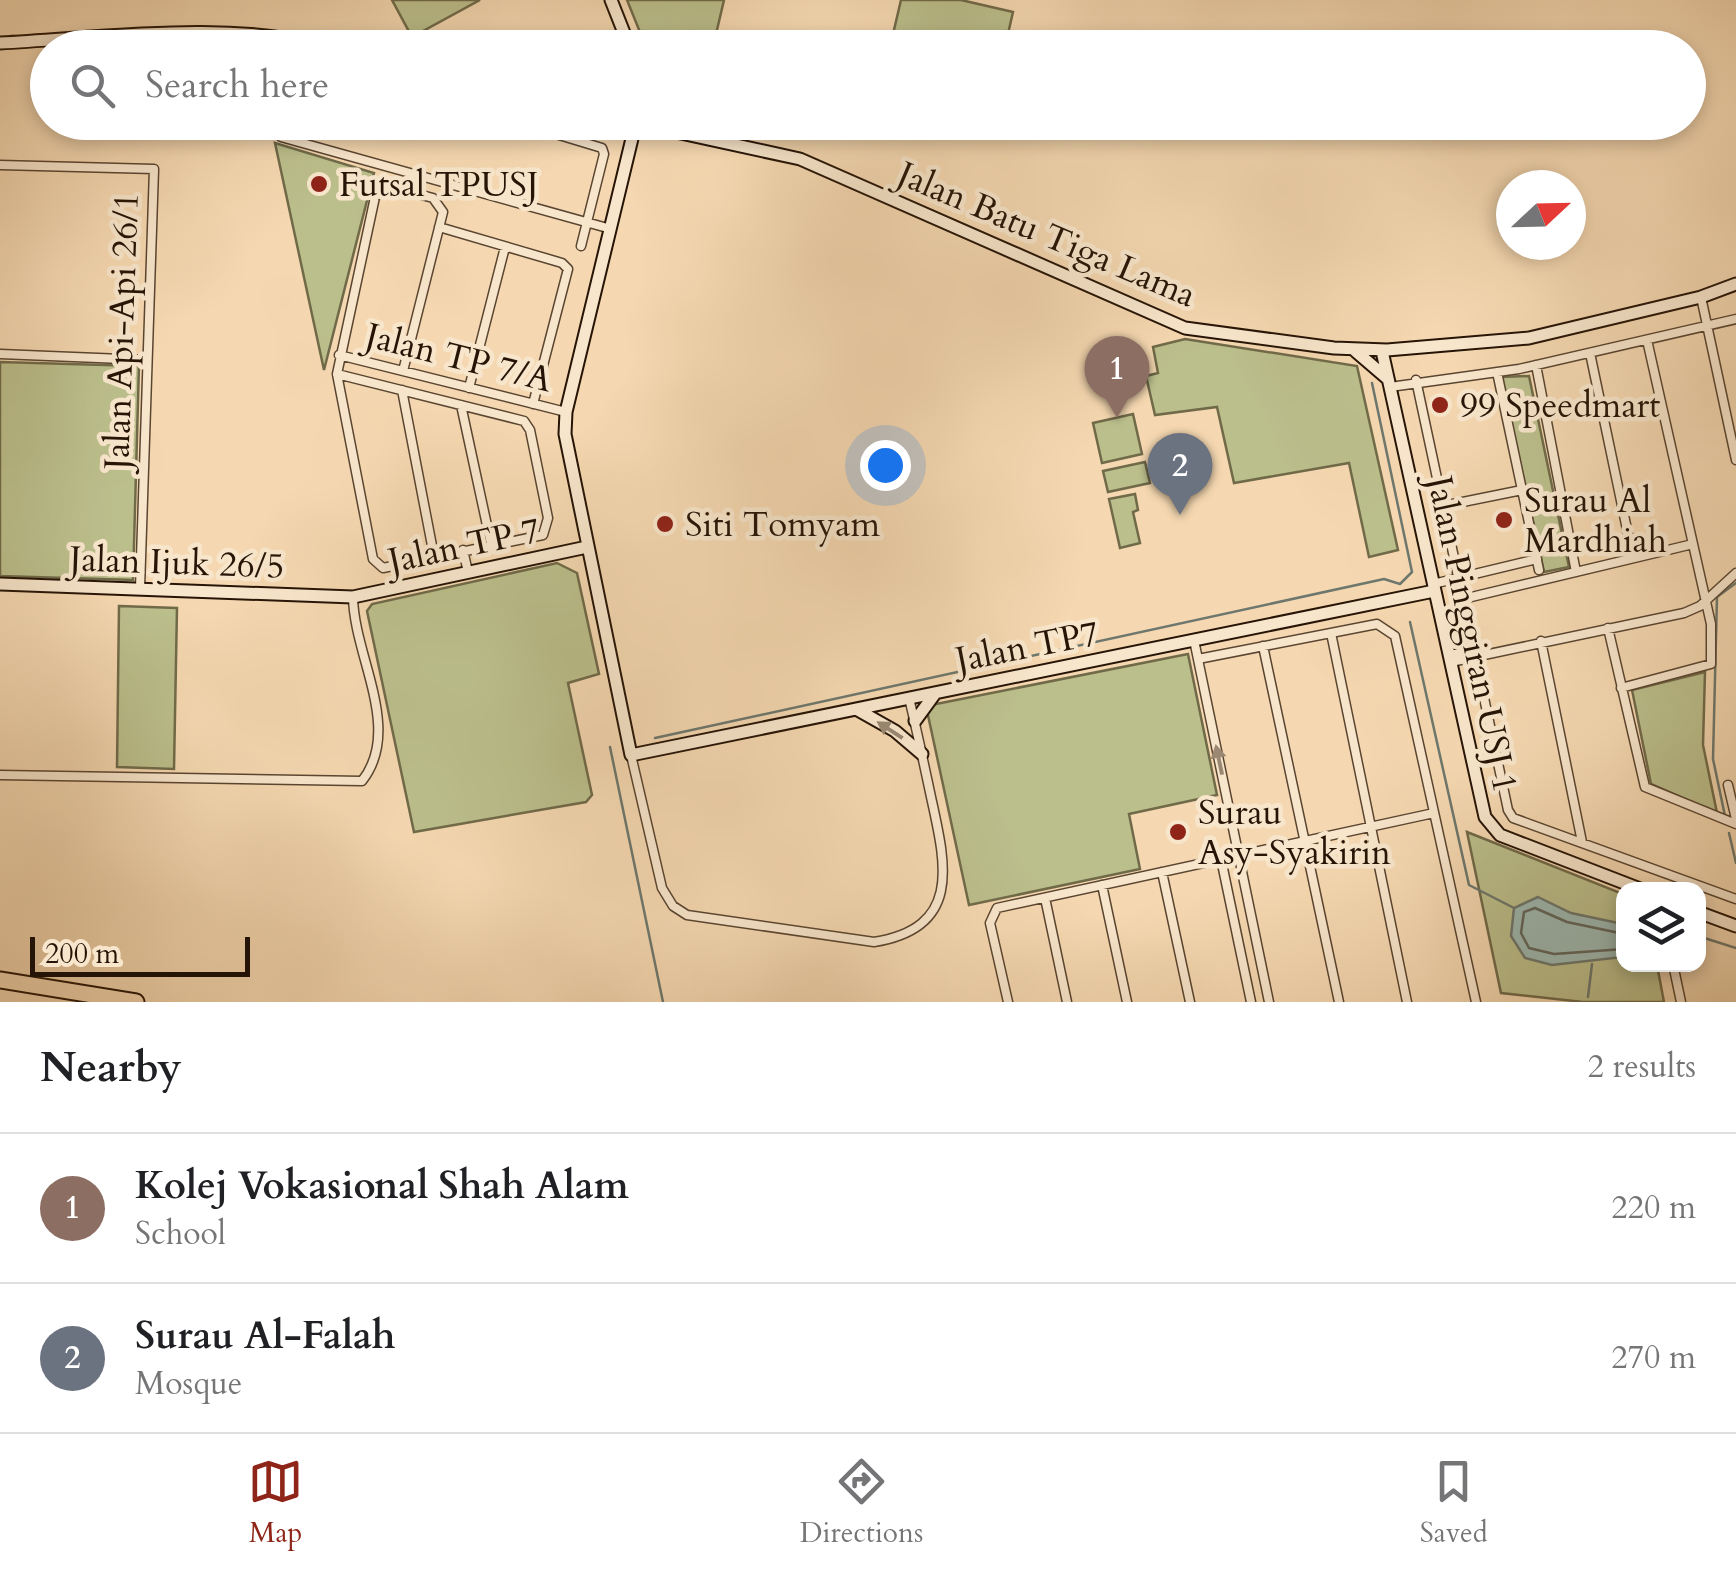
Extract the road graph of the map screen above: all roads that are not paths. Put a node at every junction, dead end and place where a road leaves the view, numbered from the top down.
1 (610, 0) edge
2 (622, 30) edge
3 (30, 41) edge
4 (0, 43) edge
5 (292, 140) edge
6 (576, 140) edge
7 (630, 140) edge
8 (710, 140) edge
9 (0, 165) edge
10 (587, 222) junction
11 (439, 227) junction
12 (611, 229) junction
13 (581, 246) dead end
14 (505, 248) junction
15 (1736, 284) edge
16 (1701, 297) junction
17 (1736, 319) edge
18 (1708, 325) junction
19 (1647, 340) junction
20 (1412, 348) junction
21 (1354, 349) junction
22 (1382, 351) junction
23 (1590, 353) junction
24 (0, 354) edge
25 (339, 355) junction
26 (147, 360) junction
27 (1536, 365) junction
28 (403, 372) junction
29 (1497, 372) junction
30 (337, 374) junction
31 (1389, 380) junction
32 (1416, 380) junction
33 (469, 388) junction
34 (402, 390) junction
35 (533, 404) junction
36 (461, 405) junction
37 (566, 412) junction
38 (1736, 460) edge
39 (1522, 490) junction
40 (1443, 506) junction
41 (491, 544) junction
42 (1693, 544) junction
43 (586, 546) junction
44 (463, 550) junction
45 (434, 556) junction
46 (1633, 558) junction
47 (1537, 560) junction
48 (1539, 570) dead end
49 (468, 572) junction
50 (1576, 572) junction
51 (1736, 574) edge
52 (1458, 578) junction
53 (0, 584) edge
54 (140, 588) junction
55 (1434, 588) junction
56 (352, 597) junction
57 (1462, 599) junction
58 (1706, 600) junction
59 (1608, 628) junction
60 (1330, 633) junction
61 (1194, 640) junction
62 (1540, 641) junction
63 (1263, 646) junction
64 (1477, 653) junction
65 (1449, 659) junction
66 (1198, 660) junction
67 (1621, 688) junction
68 (937, 692) junction
69 (910, 698) junction
70 (856, 709) junction
71 (914, 721) junction
72 (629, 745) junction
73 (922, 754) junction
74 (0, 774) edge
75 (1728, 785) dead end
76 (1434, 813) junction
77 (1736, 822) edge
78 (1371, 827) junction
79 (1305, 841) junction
80 (1582, 842) junction
81 (1239, 856) junction
82 (1221, 860) junction
83 (1162, 872) junction
84 (1620, 882) edge
85 (1102, 885) junction
86 (1045, 898) junction
87 (1736, 899) edge
88 (1706, 915) edge
89 (1736, 926) edge
90 (1674, 972) edge
91 (0, 980) edge
92 (136, 1002) edge
93 (1008, 1002) edge
94 (1067, 1002) edge
95 (1127, 1002) edge
96 (1190, 1002) edge
97 (1251, 1002) edge
98 (1270, 1002) edge
99 (1339, 1002) edge
100 (1407, 1002) edge
101 (1476, 1002) edge
102 (1680, 1002) edge

1 - 2 street
3 - 4 street
5 - 10 street
6 - 10 street
7 - 12 street
8 - 21 street, Jalan Batu Tiga Lama
9 - 26 street, Jalan Api-Api 26/1
10 - 12 street
10 - 13 street
11 - 14 street
11 - 25 street
11 - 28 street
12 - 37 street
14 - 33 street
14 - 35 street
15 - 16 street, Jalan Batu Tiga Lama
16 - 18 street
16 - 20 street, Jalan Batu Tiga Lama
17 - 18 street
18 - 19 street
18 - 38 street
19 - 23 street
19 - 42 street
20 - 22 street, Jalan Batu Tiga Lama
20 - 31 street
21 - 22 street, Jalan Batu Tiga Lama
21 - 31 street
22 - 31 street, Jalan Pinggiran USJ 1
23 - 27 street
23 - 46 street
24 - 26 street
25 - 28 street, Jalan TP 7/A
25 - 30 street
26 - 54 street, Jalan Api-Api 26/1
27 - 29 street
27 - 50 street
28 - 33 street, Jalan TP 7/A
29 - 32 street
29 - 39 street
30 - 34 street
30 - 45 street
31 - 32 street
31 - 55 street, Jalan Pinggiran USJ 1
32 - 40 street
33 - 35 street, Jalan TP 7/A
34 - 36 street
34 - 45 street
35 - 37 street, Jalan TP 7/A
36 - 41 street
36 - 41 street
37 - 43 street
39 - 40 street
39 - 47 street
40 - 52 street
41 - 44 street
42 - 46 street
42 - 58 street
43 - 49 street, Jalan TP 7
43 - 72 street
44 - 45 street
44 - 49 street
46 - 50 street
47 - 48 street
47 - 52 street
49 - 56 street, Jalan TP 7
50 - 57 street
51 - 58 street
52 - 55 street
52 - 57 street
53 - 54 street, Jalan Ijuk 26/5
54 - 56 street, Jalan Ijuk 26/5
55 - 61 street, Jalan TP7
55 - 65 street, Jalan Pinggiran USJ 1
56 - 74 street
57 - 64 street
58 - 59 street
58 - 67 street
59 - 62 street
59 - 67 street
60 - 63 street
60 - 76 street
60 - 78 street
61 - 66 street
61 - 68 street, Jalan TP7
62 - 64 street
62 - 80 street
63 - 66 street
63 - 79 street
64 - 65 street
64 - 80 street
65 - 84 street, Jalan Pinggiran USJ 1
81 -> 66 street
67 - 77 street
68 - 69 street, Jalan TP7
68 - 71 street
69 - 70 street, Jalan TP7
69 - 71 street
70 - 72 street, Jalan TP7
73 -> 70 street
71 - 73 street
72 - 73 street
75 - 77 street
76 - 78 street
76 - 101 street
78 - 79 street
78 - 100 street
79 - 81 street
79 - 99 street
80 - 87 street
81 - 82 street
81 - 98 street
82 - 83 street
82 - 97 street
83 - 85 street
83 - 96 street
85 - 86 street
85 - 95 street
86 - 93 street
86 - 94 street
88 - 89 street
90 - 102 street
91 - 92 highway

